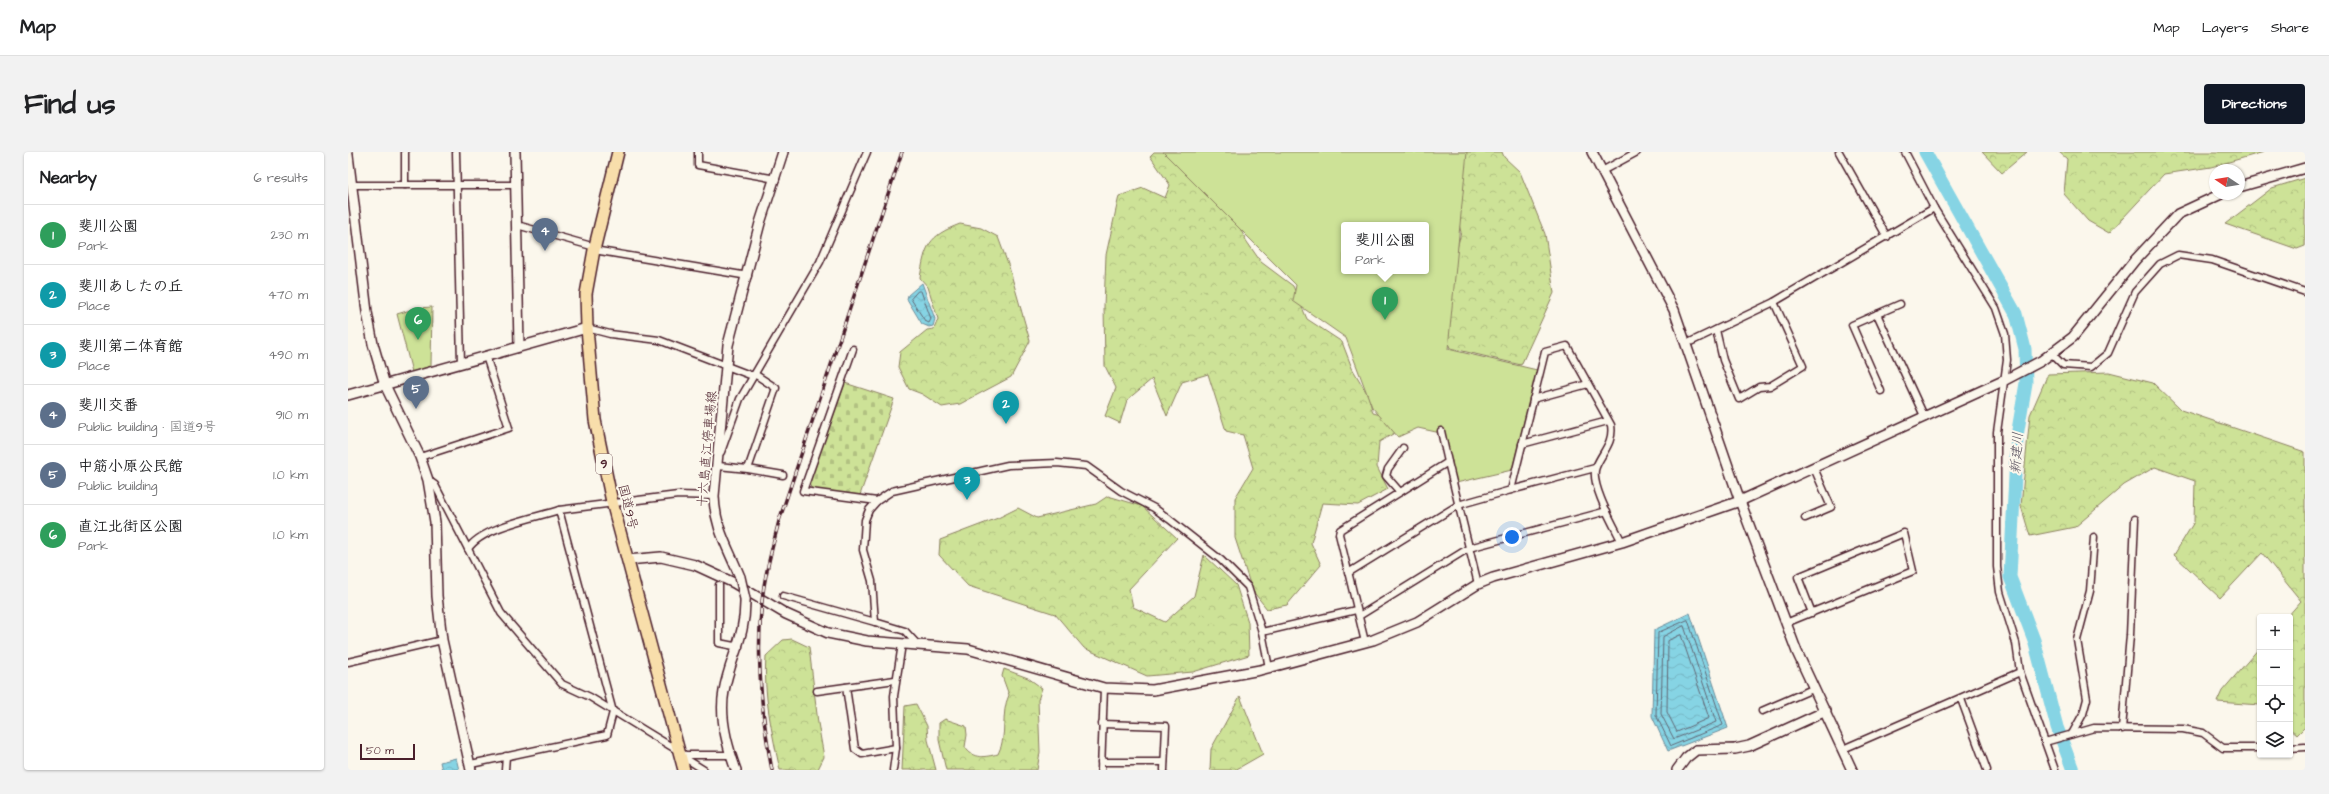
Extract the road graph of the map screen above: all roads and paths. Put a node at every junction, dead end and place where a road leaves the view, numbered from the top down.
1 (405, 152) edge
2 (456, 152) edge
3 (515, 152) edge
4 (618, 152) edge
5 (698, 152) edge
6 (783, 152) edge
7 (867, 152) edge
8 (1592, 152) edge
9 (1637, 152) edge
10 (1838, 152) edge
11 (1905, 152) edge
12 (348, 155) edge
13 (2305, 168) edge
14 (1602, 171) junction
15 (776, 179) junction
16 (353, 185) junction
17 (404, 185) junction
18 (456, 185) junction
19 (516, 185) junction
20 (2245, 185) edge
21 (2209, 200) edge
22 (1934, 208) junction
23 (517, 226) junction
24 (1887, 237) junction
25 (594, 248) junction
26 (748, 276) junction
27 (2305, 292) edge
28 (1774, 302) junction
29 (1900, 304) dead end
30 (1877, 314) junction
31 (587, 328) junction
32 (1716, 330) junction
33 (1686, 344) junction
34 (519, 346) junction
35 (853, 349) dead end
36 (2051, 353) junction
37 (486, 356) junction
38 (461, 363) junction
39 (727, 366) junction
40 (756, 375) junction
41 (2005, 380) junction
42 (1588, 384) junction
43 (385, 385) junction
44 (1881, 391) dead end
45 (348, 395) edge
46 (1533, 399) junction
47 (1925, 418) junction
48 (1608, 421) junction
49 (1441, 431) dead end
50 (1522, 444) junction
51 (1403, 448) dead end
52 (420, 457) junction
53 (718, 462) junction
54 (1448, 462) junction
55 (1595, 468) junction
56 (1814, 468) junction
57 (748, 469) junction
58 (783, 475) dead end
59 (428, 480) junction
60 (1511, 490) junction
61 (1400, 492) junction
62 (714, 496) junction
63 (877, 501) junction
64 (1740, 501) junction
65 (612, 502) junction
66 (1458, 505) junction
67 (559, 510) junction
68 (1607, 512) junction
69 (1805, 518) dead end
70 (2135, 519) dead end
71 (2094, 537) dead end
72 (1622, 542) junction
73 (1469, 548) junction
74 (468, 549) junction
75 (627, 560) junction
76 (1348, 572) junction
77 (1478, 584) junction
78 (719, 585) dead end
79 (783, 596) dead end
80 (1356, 610) junction
81 (1812, 614) junction
82 (1359, 616) junction
83 (875, 622) junction
84 (1786, 623) junction
85 (1262, 632) junction
86 (442, 640) junction
87 (1365, 642) junction
88 (902, 644) junction
89 (917, 644) junction
90 (739, 646) junction
91 (348, 662) edge
92 (1269, 668) junction
93 (2020, 672) junction
94 (895, 680) junction
95 (846, 687) junction
96 (1104, 688) junction
97 (1815, 688) junction
98 (817, 691) dead end
99 (1961, 699) junction
100 (1762, 711) dead end
101 (1826, 711) junction
102 (613, 712) junction
103 (1102, 724) junction
104 (2122, 729) junction
105 (2072, 734) junction
106 (2045, 742) junction
107 (2305, 747) edge
108 (896, 748) junction
109 (2257, 748) edge
110 (2293, 748) edge
111 (1843, 749) junction
112 (682, 754) junction
113 (730, 755) junction
114 (506, 756) junction
115 (1101, 762) junction
116 (1164, 762) junction
117 (471, 767) edge
118 (505, 770) edge
119 (684, 770) edge
120 (704, 770) edge
121 (736, 770) edge
122 (893, 770) edge
123 (1101, 770) edge
124 (1164, 770) edge
125 (1677, 770) edge
126 (1852, 770) edge
127 (1987, 770) edge
128 (2055, 770) edge

1 - 17 street
2 - 18 street
3 - 19 street
4 - 25 highway, 国道9号 / 9
5 - 15 street
6 - 15 street, 十六島直江停車場線
7 - 40 street
8 - 14 street
9 - 14 street
10 - 24 street
11 - 22 street
12 - 16 street
13 - 20 street
14 - 33 street
15 - 26 street, 十六島直江停車場線
16 - 17 street
16 - 43 street
17 - 18 street
18 - 19 street
18 - 38 street
19 - 23 street
21 - 36 street
22 - 24 street
22 - 41 street
23 - 25 street
23 - 34 street
24 - 28 street
25 - 26 street
25 - 31 highway, 国道9号 / 9
26 - 39 street, 十六島直江停車場線
27 - 36 street
28 - 32 street
28 - 32 street
29 - 30 street
30 - 44 street
30 - 47 street
31 - 34 street
31 - 39 street
31 - 65 highway, 国道9号 / 9
32 - 33 street
33 - 64 street
34 - 37 street
35 - 63 street
36 - 41 street
37 - 38 street
37 - 52 street
38 - 43 street
39 - 40 street
39 - 53 street, 十六島直江停車場線
40 - 53 street
40 - 57 street
41 - 47 street
41 - 93 street
42 - 46 street
42 - 46 street
42 - 48 street
43 - 45 street
43 - 52 street
46 - 50 street
47 - 56 street
48 - 50 street
48 - 55 street
49 - 54 street
50 - 60 street
51 - 61 street
52 - 59 street
53 - 57 street
53 - 62 street, 十六島直江停車場線
54 - 61 street
54 - 66 street
55 - 60 street
55 - 68 street
56 - 64 street
56 - 69 street
57 - 58 street
59 - 74 street
59 - 86 street
60 - 66 street
61 - 76 street
62 - 65 street
62 - 90 street, 十六島直江停車場線, bridge
63 - 83 street
63 - 85 street
64 - 72 street
64 - 84 street
65 - 67 street
65 - 75 highway, 国道9号 / 9
66 - 73 street
66 - 76 street
67 - 74 street
67 - 102 street
68 - 72 street
68 - 73 street
70 - 104 street
71 - 105 street
72 - 77 street
73 - 77 street
73 - 82 street
74 - 102 street
75 - 88 street
75 - 112 highway, 国道9号 / 9
76 - 80 street
77 - 87 street
78 - 90 street
79 - 83 street
80 - 82 street
80 - 85 street
81 - 81 street
81 - 84 street
82 - 87 street
83 - 89 street
84 - 97 street
85 - 92 street
86 - 91 street
86 - 117 street
87 - 92 street
88 - 89 street
88 - 94 street
89 - 96 street
90 - 113 street, 十六島直江停車場線
92 - 96 street
93 - 99 street
93 - 106 street
94 - 95 street
94 - 108 street
95 - 98 street
95 - 108 street
96 - 103 street
97 - 100 street
97 - 101 street
99 - 111 street
99 - 127 street
101 - 111 street
101 - 125 street
102 - 112 street
102 - 114 street
103 - 115 street
103 - 116 street
104 - 105 street
104 - 109 street
105 - 106 street
106 - 128 street
107 - 110 street
108 - 122 street
111 - 126 street
112 - 113 street
112 - 119 highway, 国道9号 / 9
112 - 120 street
113 - 121 street, 十六島直江停車場線
114 - 117 street
114 - 118 street
115 - 116 street
115 - 123 street
116 - 124 street

